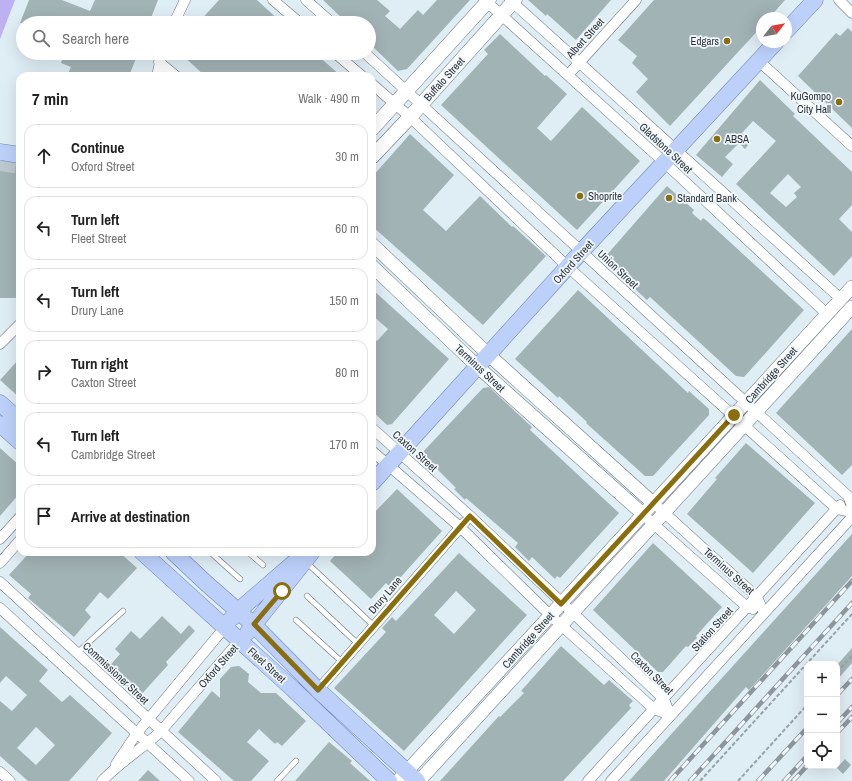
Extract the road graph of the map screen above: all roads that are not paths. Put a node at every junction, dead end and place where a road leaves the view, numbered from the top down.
1 (185, 0) edge
2 (273, 0) edge
3 (306, 0) edge
4 (636, 0) edge
5 (815, 0) edge
6 (830, 0) edge
7 (488, 1) edge
8 (513, 1) edge
9 (840, 1) edge
10 (852, 13) edge
11 (502, 14) junction
12 (177, 16) edge
13 (292, 16) edge
14 (324, 16) edge
15 (792, 25) edge
16 (771, 48) edge
17 (160, 60) edge
18 (163, 60) edge
19 (344, 60) edge
20 (372, 60) edge
21 (759, 61) junction
22 (579, 62) junction
23 (158, 72) edge
24 (173, 72) edge
25 (357, 72) edge
26 (568, 75) junction
27 (376, 87) edge
28 (407, 92) junction
29 (396, 104) junction
30 (422, 104) junction
31 (410, 117) junction
32 (376, 125) edge
33 (852, 146) edge
34 (677, 148) junction
35 (0, 152) edge
36 (376, 152) edge
37 (16, 154) edge
38 (665, 163) junction
39 (376, 248) edge
40 (582, 252) junction
41 (568, 267) junction
42 (376, 270) edge
43 (852, 287) edge
44 (841, 299) junction
45 (852, 308) edge
46 (827, 314) junction
47 (16, 328) edge
48 (0, 344) edge
49 (489, 355) junction
50 (478, 367) junction
51 (0, 403) edge
52 (751, 407) junction
53 (734, 415) junction
54 (16, 417) edge
55 (0, 424) edge
56 (744, 424) junction
57 (376, 432) edge
58 (16, 438) edge
59 (400, 453) junction
60 (376, 455) edge
61 (389, 466) junction
62 (376, 480) edge
63 (851, 498) edge
64 (659, 508) junction
65 (837, 509) junction
66 (852, 512) edge
67 (470, 516) junction
68 (852, 517) edge
69 (649, 519) junction
70 (16, 521) edge
71 (460, 527) junction
72 (0, 539) edge
73 (16, 545) edge
74 (801, 548) junction
75 (146, 556) edge
76 (178, 556) edge
77 (214, 556) edge
78 (253, 556) edge
79 (302, 556) edge
80 (813, 559) junction
81 (0, 563) edge
82 (263, 565) dead end
83 (240, 579) dead end
84 (0, 582) edge
85 (307, 596) dead end
86 (757, 597) junction
87 (561, 604) junction
88 (747, 607) junction
89 (0, 608) edge
90 (123, 611) dead end
91 (238, 611) junction
92 (571, 613) junction
93 (764, 613) junction
94 (296, 620) dead end
95 (556, 620) junction
96 (254, 624) junction
97 (225, 626) junction
98 (374, 626) junction
99 (240, 640) junction
100 (358, 644) junction
101 (77, 653) junction
102 (342, 662) junction
103 (318, 690) junction
104 (664, 699) junction
105 (654, 709) junction
106 (670, 714) junction
107 (148, 718) junction
108 (161, 731) junction
109 (136, 733) junction
110 (148, 743) junction
111 (296, 761) dead end
112 (113, 769) junction
113 (0, 772) edge
114 (410, 779) edge
115 (10, 781) edge
116 (102, 781) edge
117 (190, 781) edge
118 (216, 781) edge
119 (277, 781) edge
120 (389, 781) edge
121 (588, 781) edge
122 (611, 781) edge

1 - 12 street
2 - 13 street
3 - 14 street
4 - 22 street, Albert Street
5 - 15 main road
6 - 9 street
7 - 11 street, Gladstone Street
7 - 28 main road, Buffalo Street
8 - 11 main road, Buffalo Street
8 - 22 street, Gladstone Street
9 - 10 street
11 - 26 street, Gladstone Street
11 - 30 main road, Buffalo Street
16 - 21 main road, Oxford Street
17 - 23 street
18 - 24 street
19 - 25 street
20 - 28 street, Union Street
21 - 33 street
21 - 34 main road, Oxford Street
22 - 26 street, Albert Street
22 - 34 street, Gladstone Street
26 - 38 street, Gladstone Street
27 - 29 street
28 - 29 main road, Buffalo Street
28 - 30 street, Union Street
29 - 31 street
29 - 32 main road, Buffalo Street
30 - 31 main road, Buffalo Street
30 - 40 street, Union Street
31 - 36 main road, Buffalo Street
31 - 41 street
34 - 38 main road, Oxford Street
34 - 44 street, Gladstone Street
35 - 37 main road
38 - 40 main road, Oxford Street
38 - 46 street, Gladstone Street
39 - 49 street, Terminus Street
40 - 41 main road, Oxford Street
40 - 52 street, Union Street
41 - 49 main road, Oxford Street
41 - 53 street
42 - 50 street, Terminus Street
43 - 44 street, Cambridge Street
44 - 46 street, Cambridge Street
45 - 52 street, Cambridge Street
46 - 52 street, Cambridge Street
47 - 48 street
49 - 50 main road, Oxford Street
49 - 64 street, Terminus Street
50 - 59 main road, Oxford Street
50 - 69 street, Terminus Street
51 - 54 main road
52 - 53 street, Cambridge Street
52 - 56 street, Cambridge Street
52 - 63 street, Union Street
53 - 56 street
53 - 64 street, Cambridge Street
55 - 58 main road
56 - 64 street, Cambridge Street
56 - 65 street
57 - 59 street, Caxton Street
59 - 61 main road, Oxford Street
59 - 67 street, Caxton Street
60 - 61 street, Caxton Street
61 - 62 main road, Oxford Street
61 - 71 street, Caxton Street
63 - 65 street, Station Street
64 - 69 street, Cambridge Street
64 - 86 street, Terminus Street
65 - 66 street
65 - 74 street, Station Street
67 - 71 street, Drury Lane
67 - 87 street, Caxton Street
68 - 80 street
69 - 87 street, Cambridge Street
69 - 88 street, Terminus Street
69 - 92 street, Cambridge Street
70 - 72 street
71 - 95 street, Caxton Street
71 - 98 street, Drury Lane
73 - 81 street
74 - 80 street
74 - 86 street, Station Street
75 - 97 main road, Fleet Street
76 - 91 main road, Fleet Street
77 - 83 lane
78 - 82 lane
79 - 91 main road, Oxford Street
79 - 96 main road, Oxford Street
79 - 98 lane
80 - 93 street
84 - 101 street, Commissioner Street
85 - 100 lane
86 - 88 street, Station Street
86 - 93 street, Terminus Street
87 - 92 street, Caxton Street
87 - 95 street, Cambridge Street
88 - 93 street, Terminus Street
88 - 104 street, Station Street
89 - 109 street
90 - 101 lane
91 - 96 main road, Fleet Street
91 - 97 main road, Oxford Street
92 - 95 street, Cambridge Street
92 - 104 street, Caxton Street
93 - 106 street
94 - 102 lane
95 - 105 street, Caxton Street
95 - 114 street, Cambridge Street
96 - 99 main road, Oxford Street
96 - 103 main road, Fleet Street
97 - 99 main road, Fleet Street
97 - 107 street, Oxford Street
98 - 100 street, Drury Lane
99 - 108 street, Oxford Street
99 - 120 main road, Fleet Street
100 - 102 street, Drury Lane
101 - 107 street, Commissioner Street
102 - 103 street, Drury Lane
103 - 114 main road, Fleet Street
104 - 105 street, Station Street
104 - 106 street, Caxton Street
105 - 106 street, Caxton Street
105 - 121 street, Station Street
106 - 122 street
107 - 108 street, Commissioner Street
107 - 109 street, Oxford Street
108 - 110 street, Oxford Street
108 - 118 street, Commissioner Street
109 - 110 street
109 - 112 street, Oxford Street
110 - 112 street, Oxford Street
110 - 117 street
111 - 119 lane
112 - 116 street, Oxford Street
113 - 115 street

